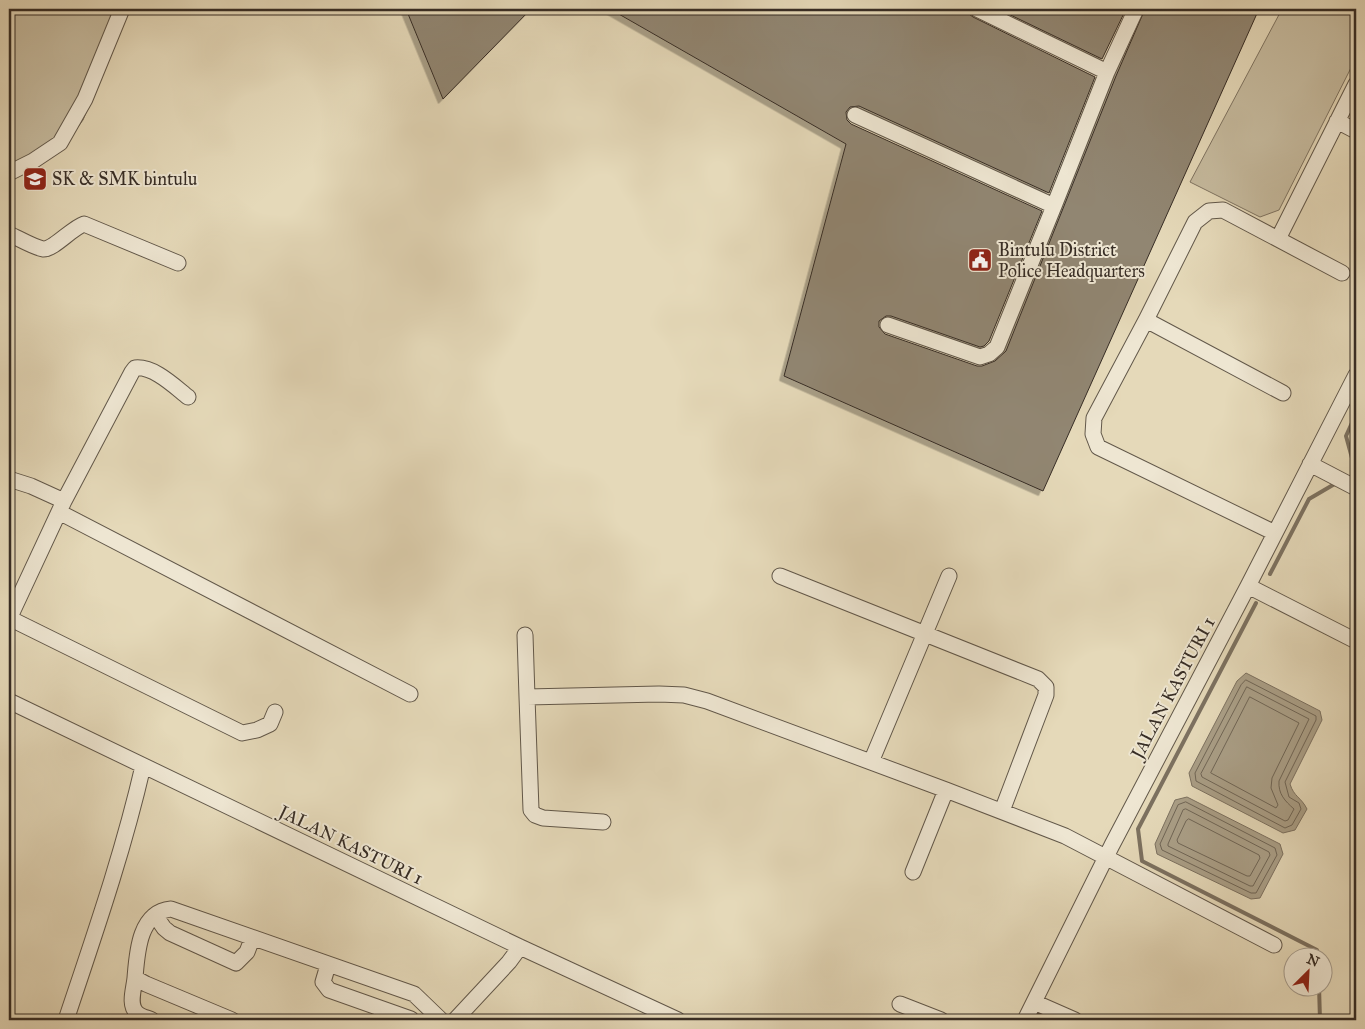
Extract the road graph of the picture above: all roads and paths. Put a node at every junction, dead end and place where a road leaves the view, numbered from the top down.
1 (122, 9) edge
2 (977, 9) edge
3 (1136, 9) edge
4 (1108, 72) junction
5 (1356, 84) edge
6 (855, 116) dead end
7 (1337, 121) junction
8 (1356, 131) edge
9 (9, 172) edge
10 (1054, 206) junction
11 (9, 234) edge
12 (1278, 239) junction
13 (178, 263) dead end
14 (1342, 273) dead end
15 (1146, 320) junction
16 (888, 325) dead end
17 (1356, 375) edge
18 (1283, 393) dead end
19 (188, 397) dead end
20 (1310, 464) junction
21 (9, 479) edge
22 (1356, 488) edge
23 (62, 506) junction
24 (1275, 533) junction
25 (780, 576) dead end
26 (948, 576) dead end
27 (1248, 586) junction
28 (9, 619) edge
29 (924, 634) junction
30 (525, 635) dead end
31 (1356, 641) edge
32 (410, 694) dead end
33 (527, 697) junction
34 (9, 701) edge
35 (275, 712) dead end
36 (871, 762) junction
37 (143, 766) junction
38 (946, 790) junction
39 (1002, 811) junction
40 (603, 822) dead end
41 (1106, 858) junction
42 (913, 872) dead end
43 (155, 915) junction
44 (252, 939) junction
45 (1274, 945) dead end
46 (520, 946) junction
47 (328, 965) junction
48 (135, 978) junction
49 (1034, 1002) junction
50 (424, 1003) junction
51 (900, 1004) dead end
52 (225, 1019) edge
53 (66, 1020) edge
54 (152, 1020) edge
55 (410, 1020) edge
56 (441, 1020) edge
57 (455, 1020) edge
58 (678, 1020) edge
59 (941, 1020) edge
60 (1025, 1020) edge
61 (1074, 1020) edge

1 - 9 street
2 - 4 street
3 - 4 street
4 - 10 street
5 - 7 street
6 - 10 street
7 - 8 street
7 - 12 street
10 - 16 street
11 - 13 street
12 - 14 street
12 - 15 street
15 - 18 street
15 - 24 street
17 - 20 street, JALAN KASTURI 1
19 - 23 street
20 - 22 street
20 - 24 street, JALAN KASTURI 1
21 - 23 street
23 - 28 street
23 - 32 street
24 - 27 street, JALAN KASTURI 1
25 - 29 street
26 - 29 street
27 - 31 street
27 - 41 street, JALAN KASTURI 1
28 - 35 street
29 - 36 street
29 - 39 street
30 - 33 street
33 - 36 street
33 - 40 street
34 - 37 street, JALAN KASTURI 1
36 - 38 street
37 - 46 street, JALAN KASTURI 1
37 - 53 street
38 - 39 street
38 - 42 street
39 - 41 street
41 - 45 street
41 - 49 street, JALAN KASTURI 1
43 - 44 street
43 - 44 street
43 - 48 street
44 - 47 street
46 - 57 street
46 - 58 street, JALAN KASTURI 1
47 - 50 street
47 - 55 street
48 - 52 street
48 - 54 street
49 - 60 street, JALAN KASTURI 1
49 - 61 street
50 - 55 street
50 - 56 street
51 - 59 street

